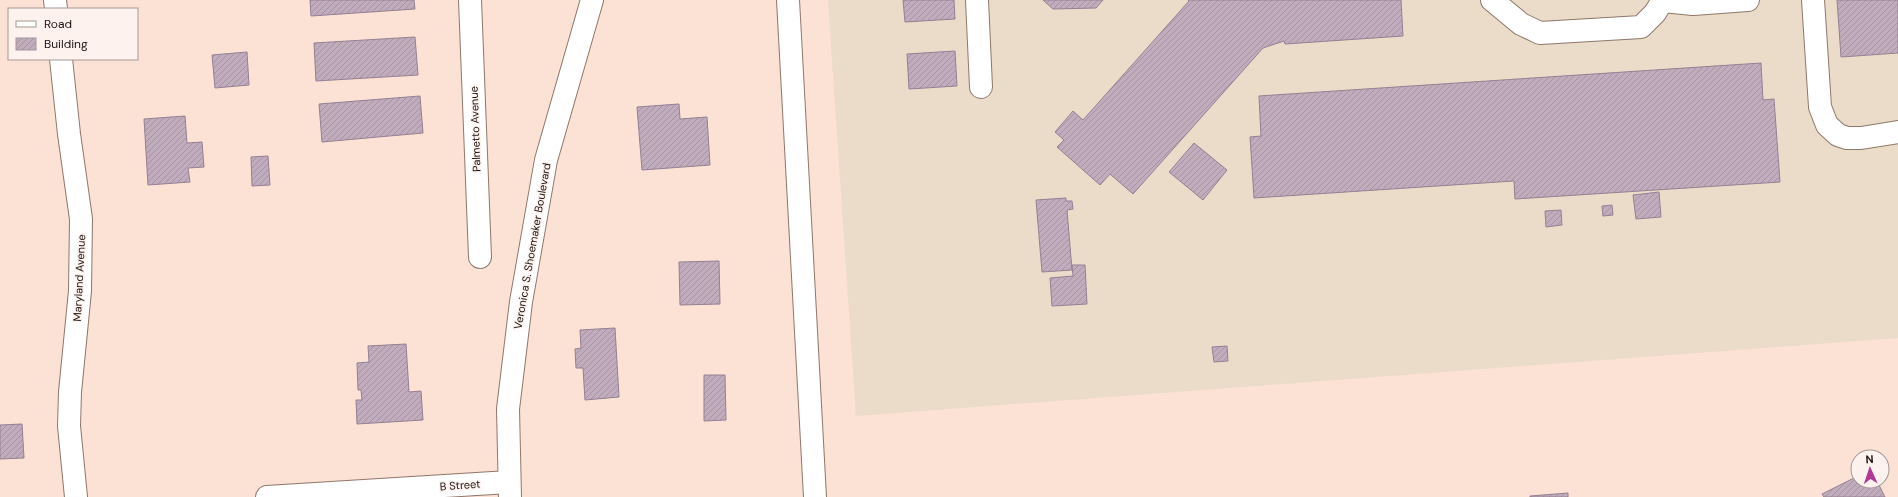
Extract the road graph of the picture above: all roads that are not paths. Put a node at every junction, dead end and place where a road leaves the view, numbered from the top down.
1 (470, 0) edge
2 (592, 0) edge
3 (788, 0) edge
4 (977, 0) edge
5 (1492, 0) edge
6 (1748, 0) edge
7 (1813, 0) edge
8 (1663, 1) edge
9 (61, 60) edge
10 (982, 87) dead end
11 (1898, 132) edge
12 (480, 257) dead end
13 (510, 490) edge
14 (76, 497) edge
15 (267, 497) edge
16 (815, 497) edge

1 - 12 street, Palmetto Avenue
2 - 13 street, Veronica S. Shoemaker Boulevard
3 - 16 street
4 - 10 street
5 - 8 street
6 - 8 street
7 - 11 street
9 - 14 street, Maryland Avenue
13 - 15 street, B Street

